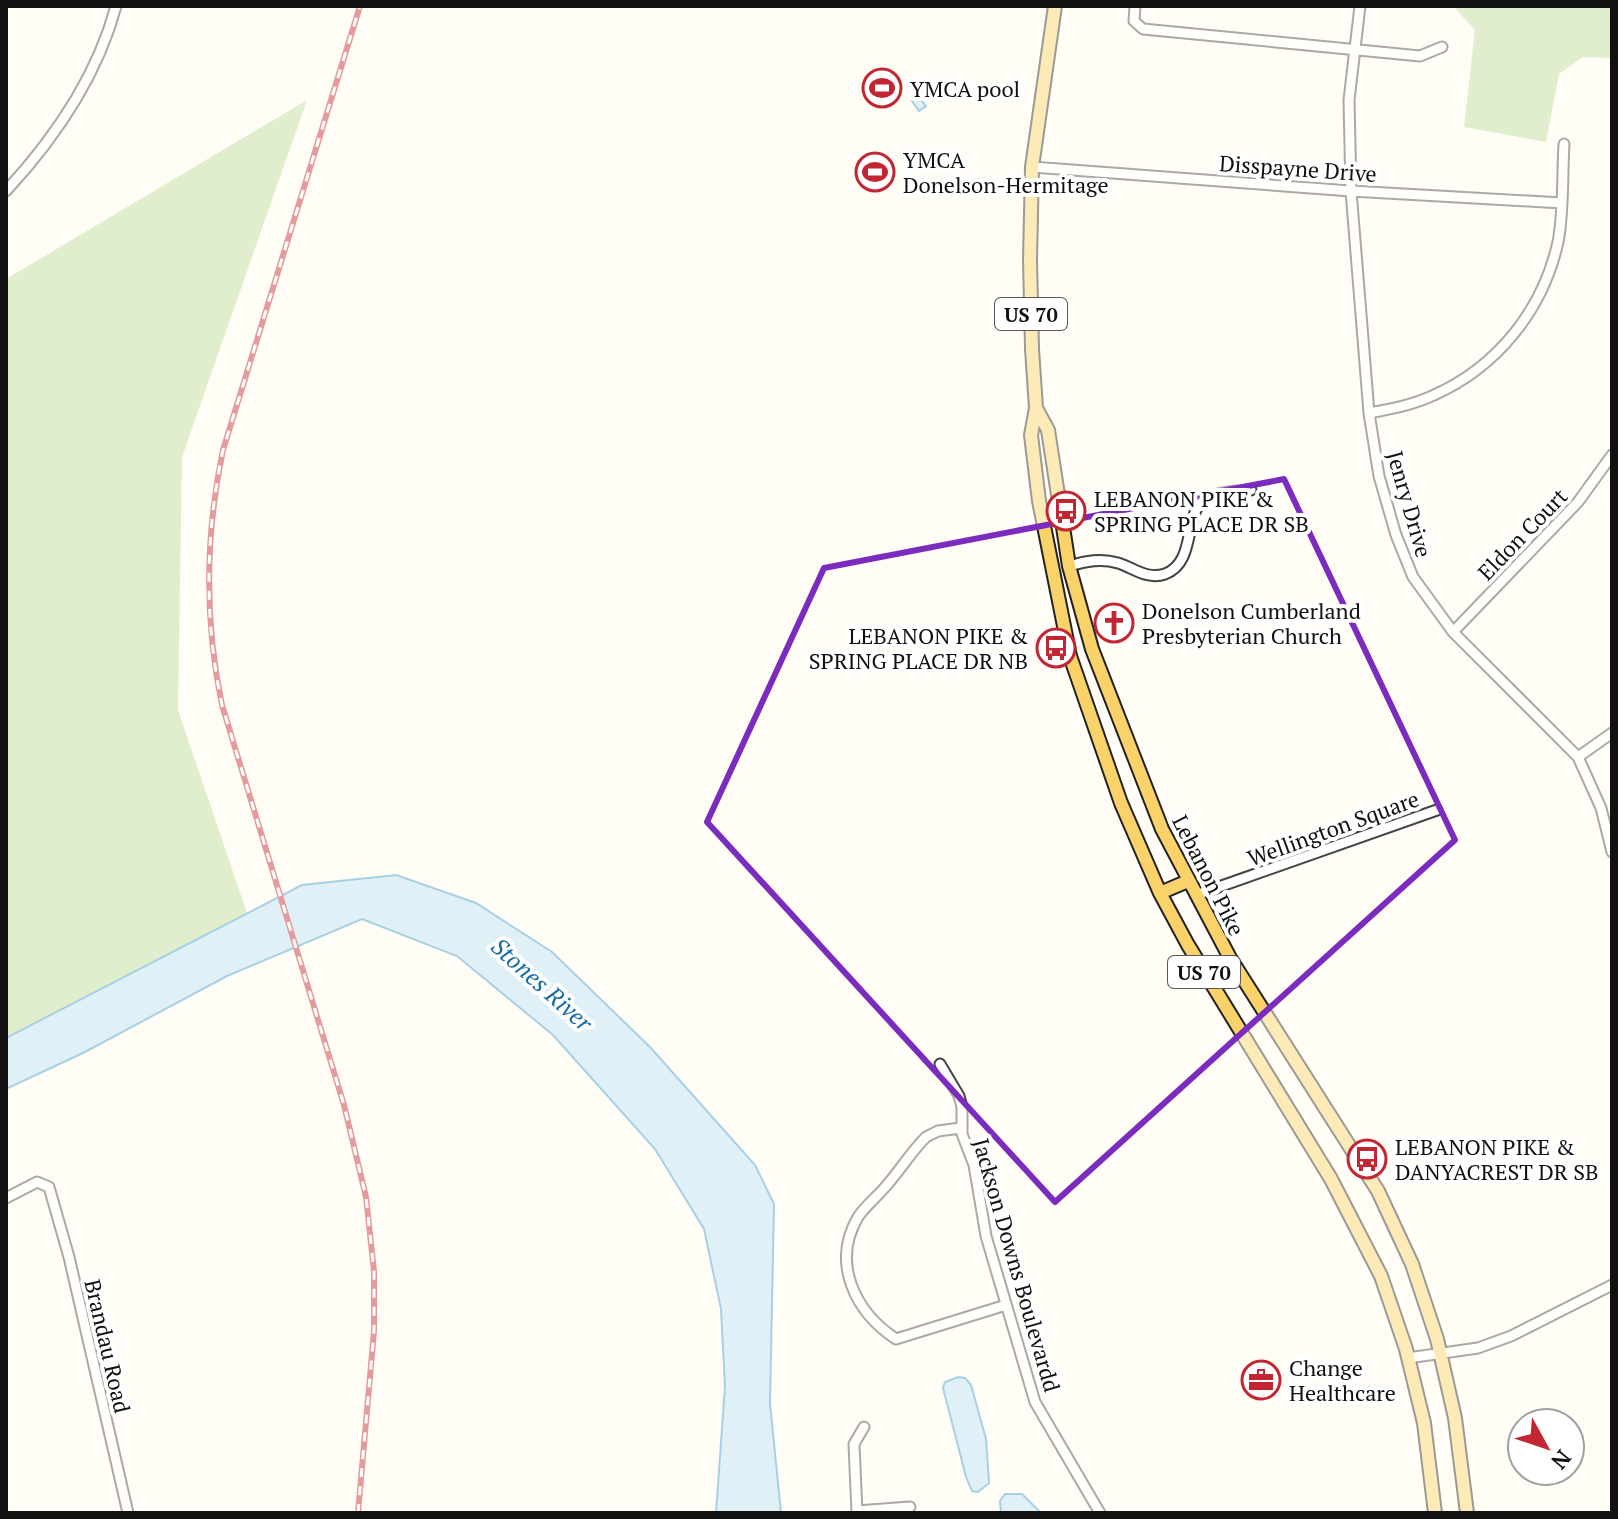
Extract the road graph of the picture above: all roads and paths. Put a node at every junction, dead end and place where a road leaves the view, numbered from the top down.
1 (116, 6) edge
2 (1055, 6) edge
3 (1135, 6) edge
4 (1360, 6) edge
5 (1442, 47) dead end
6 (1355, 49) junction
7 (1564, 144) dead end
8 (1032, 167) junction
9 (6, 191) edge
10 (1351, 191) junction
11 (1562, 203) junction
12 (1036, 408) junction
13 (1369, 413) junction
14 (1612, 455) edge
15 (1251, 490) dead end
16 (1069, 566) junction
17 (1453, 632) junction
18 (1104, 681) junction
19 (1081, 688) junction
20 (1612, 733) edge
21 (1578, 757) junction
22 (1437, 810) dead end
23 (1612, 852) edge
24 (1188, 881) junction
25 (1160, 893) junction
26 (1196, 895) junction
27 (940, 1064) dead end
28 (961, 1128) junction
29 (6, 1198) edge
30 (1612, 1285) edge
31 (1006, 1305) junction
32 (1441, 1354) junction
33 (1408, 1358) junction
34 (864, 1427) dead end
35 (910, 1507) dead end
36 (857, 1512) edge
37 (128, 1513) edge
38 (1100, 1513) edge
39 (1435, 1513) edge
40 (1467, 1513) edge

1 - 9 street
2 - 8 main road, Lebanon Pike / US 70
3 - 6 street
4 - 6 street, Jenry Drive
5 - 6 street
6 - 10 street, Jenry Drive
7 - 11 street
8 - 10 street, Disspayne Drive
8 - 12 main road, Lebanon Pike / US 70
10 - 11 street, Disspayne Drive
10 - 13 street, Jenry Drive
11 - 13 street
12 - 16 main road, Lebanon Pike / US 70
12 - 19 main road, Lebanon Pike / US 70
13 - 17 street, Jenry Drive
14 - 17 street, Eldon Court
15 - 16 street
16 - 18 main road, Lebanon Pike / US 70
17 - 21 street, Jenry Drive
18 - 19 main road
18 - 24 main road, Lebanon Pike / US 70
19 - 25 main road, Lebanon Pike / US 70
20 - 21 street
21 - 23 street, Jenry Drive
22 - 26 street, Wellington Square
24 - 25 main road
24 - 26 main road, Lebanon Pike / US 70
25 - 33 main road, Lebanon Pike / US 70
26 - 32 main road, Lebanon Pike / US 70
27 - 28 street, Jackson Downs Boulevardd
28 - 31 street, Jackson Downs Boulevardd
28 - 31 street
29 - 37 street, Brandau Road
30 - 32 street
31 - 38 street, Jackson Downs Boulevardd
32 - 33 street
32 - 40 main road, Lebanon Pike / US 70
33 - 39 main road, Lebanon Pike / US 70
34 - 36 street
35 - 36 street

